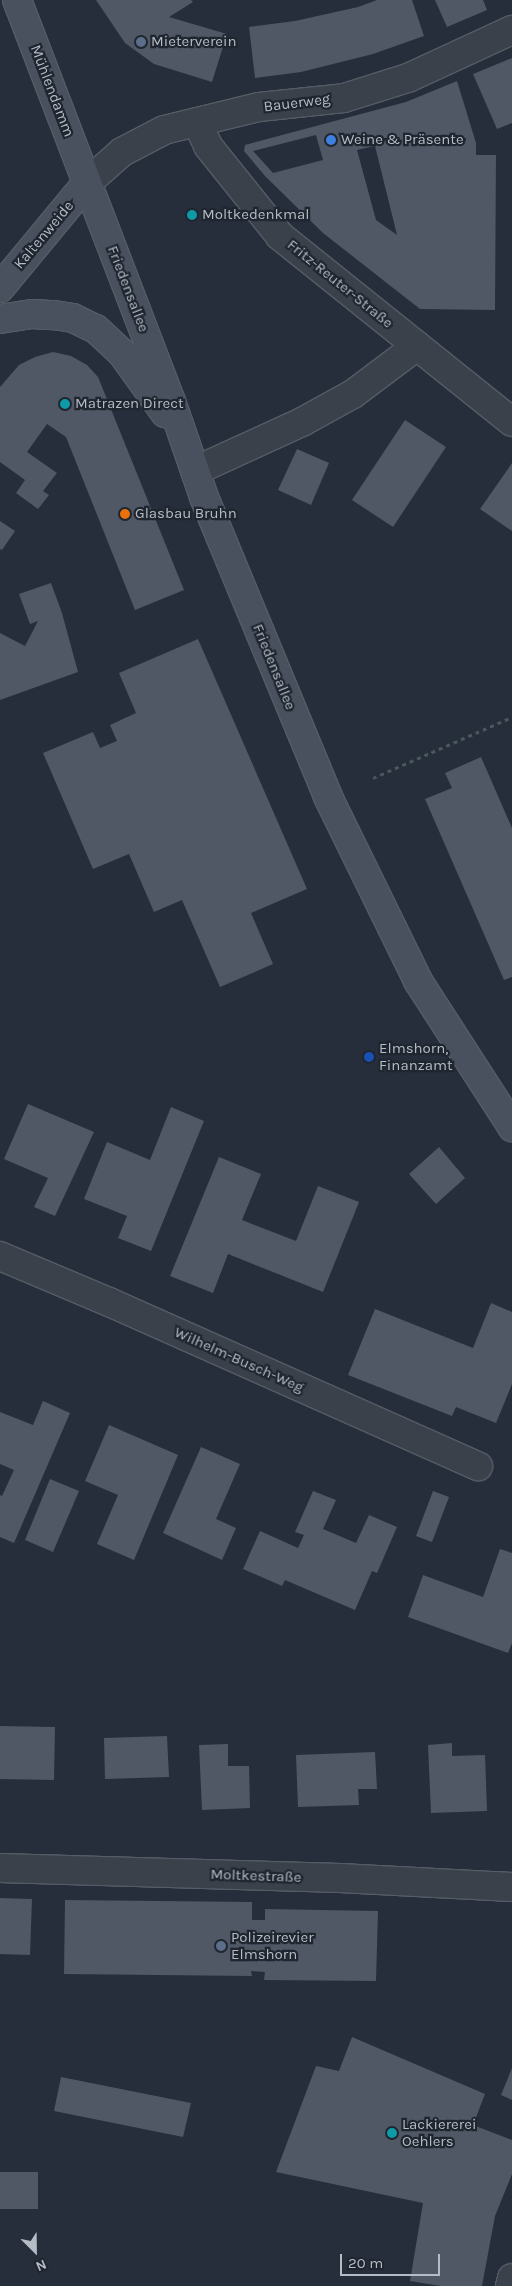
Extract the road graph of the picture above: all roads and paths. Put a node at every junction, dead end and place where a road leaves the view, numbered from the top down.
1 (17, 0) edge
2 (512, 30) edge
3 (197, 122) junction
4 (88, 183) junction
5 (0, 288) edge
6 (0, 319) edge
7 (417, 346) junction
8 (512, 422) edge
9 (184, 438) junction
10 (195, 471) junction
11 (512, 717) edge
12 (373, 778) dead end
13 (512, 1127) edge
14 (0, 1256) edge
15 (478, 1466) dead end
16 (0, 1868) edge
17 (512, 1888) edge
18 (512, 2278) edge
19 (510, 2286) edge

1 - 4 main road, Mühlendamm
2 - 3 street, Bauerweg
3 - 4 street, Bauerweg
3 - 7 street, Fritz-Reuter-Straße
4 - 5 main road, Kaltenweide
4 - 9 main road, Friedensallee
6 - 9 main road
7 - 8 street, Fritz-Reuter-Straße
7 - 10 street
9 - 10 main road, Friedensallee
10 - 13 main road, Friedensallee
11 - 12 path
14 - 15 street, Wilhelm-Busch-Weg
16 - 17 street, Moltkestraße
18 - 19 street

